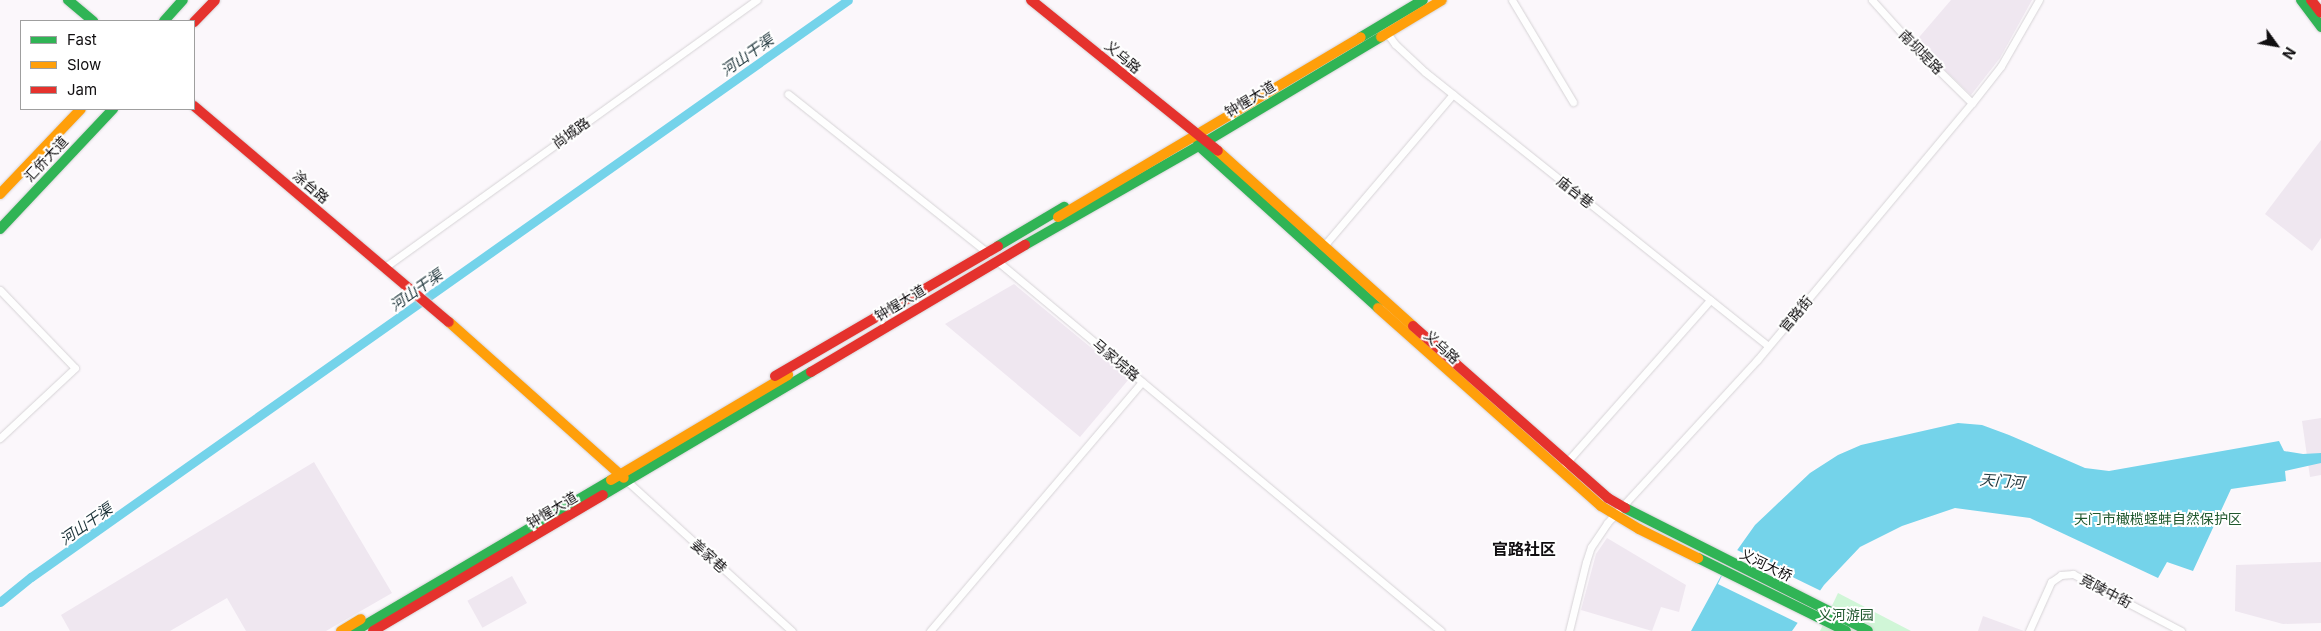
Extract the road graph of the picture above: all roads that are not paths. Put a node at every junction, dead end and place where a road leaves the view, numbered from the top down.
1 (68, 0) edge
2 (184, 0) edge
3 (215, 0) edge
4 (757, 0) edge
5 (1031, 0) edge
6 (1411, 0) edge
7 (1423, 0) edge
8 (1442, 0) edge
9 (1454, 0) edge
10 (1512, 0) edge
11 (1872, 0) edge
12 (2038, 0) edge
13 (2301, 0) edge
14 (2311, 0) edge
15 (2321, 13) edge
16 (93, 20) edge
17 (165, 20) edge
18 (195, 21) edge
19 (2321, 27) edge
20 (1389, 35) junction
21 (788, 94) dead end
22 (1453, 94) junction
23 (1266, 100) junction
24 (1573, 102) dead end
25 (1972, 102) junction
26 (195, 107) edge
27 (80, 110) edge
28 (111, 110) edge
29 (1201, 141) junction
30 (0, 194) edge
31 (1107, 194) junction
32 (0, 229) edge
33 (1320, 250) junction
34 (994, 258) junction
35 (384, 267) junction
36 (0, 290) edge
37 (1710, 300) junction
38 (870, 332) junction
39 (1768, 346) junction
40 (1142, 382) junction
41 (0, 438) edge
42 (1563, 466) junction
43 (624, 478) junction
44 (1620, 506) junction
45 (1613, 515) junction
46 (1693, 544) joint
47 (1689, 554) joint
48 (1825, 615) junction
49 (397, 621) junction
50 (341, 631) edge
51 (355, 631) edge
52 (373, 631) edge
53 (386, 631) edge
54 (792, 631) edge
55 (930, 631) edge
56 (1441, 631) edge
57 (1569, 631) edge
58 (1846, 631) edge
59 (1868, 631) edge
60 (2029, 631) edge
61 (2181, 631) edge

1 - 16 main road
2 - 17 main road
3 - 18 main road
4 - 35 street, 尚城路
5 - 29 main road, 义乌路
6 - 23 main road
7 - 23 main road, 钟惺大道
8 - 20 main road, 钟惺大道
9 - 20 main road
10 - 24 street
11 - 25 street, 南坝堤路
12 - 25 street, 官路街
13 - 19 main road
14 - 15 main road
20 - 22 street, 庙台巷
20 - 23 main road, 钟惺大道
21 - 34 street, 马家垸路
22 - 33 street
22 - 37 street, 庙台巷
23 - 29 main road, 钟惺大道
25 - 39 street, 官路街
26 - 35 main road, 涂台路
27 - 30 main road, 汇侨大道
28 - 32 main road, 汇侨大道
29 - 31 main road, 钟惺大道
29 - 33 main road, 义乌路
31 - 34 main road, 钟惺大道
31 - 34 main road
33 - 42 main road, 义乌路
34 - 38 main road, 钟惺大道
34 - 38 main road
34 - 40 street, 马家垸路
35 - 43 main road, 涂台路
36 - 41 street
37 - 39 street, 庙台巷
37 - 42 street
38 - 43 main road, 钟惺大道
38 - 43 main road, 钟惺大道
39 - 44 street, 官路街
40 - 55 street
40 - 56 street, 马家垸路
42 - 44 main road, 义乌路
42 - 45 main road, 义乌路
43 - 49 main road, 钟惺大道
43 - 50 main road
43 - 51 main road, 钟惺大道
43 - 54 street, 姜家巷
44 - 45 street, 官路街
44 - 46 main road, 义乌路
45 - 47 main road, 义乌路
45 - 57 street, 官路街
46 - 48 main road, 义河大桥
47 - 48 main road, 义河大桥
48 - 58 main road
48 - 59 main road
49 - 52 main road, 钟惺大道
49 - 53 main road
60 - 61 street, 竟陵中街

